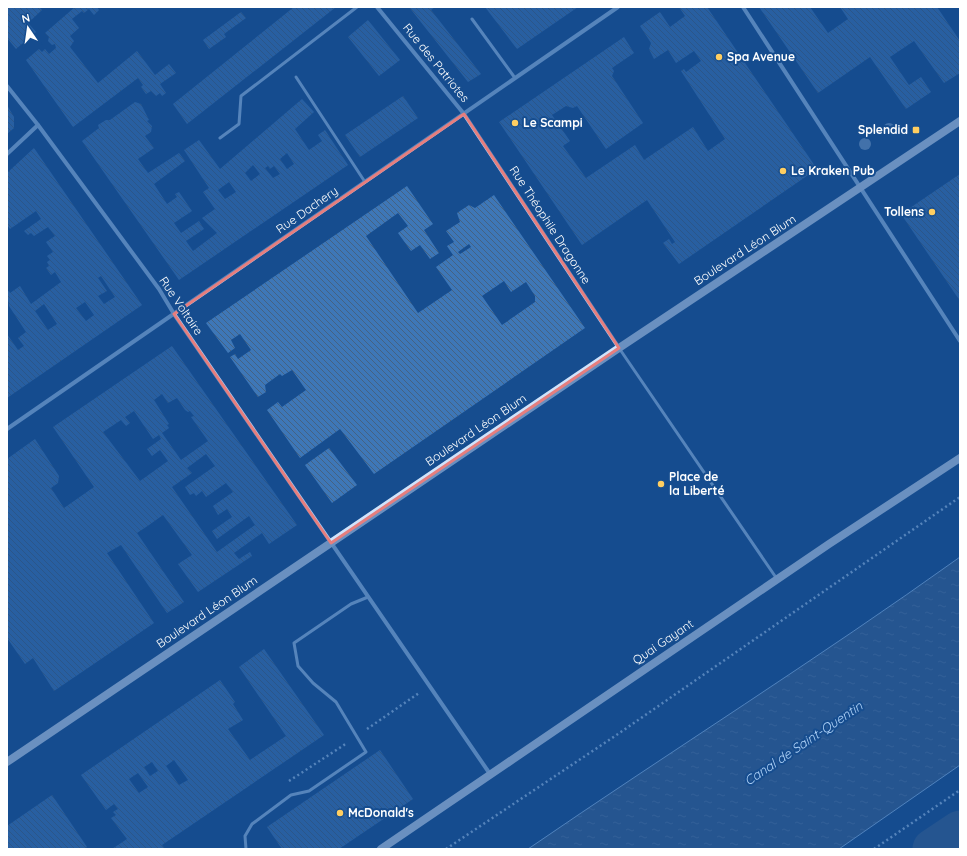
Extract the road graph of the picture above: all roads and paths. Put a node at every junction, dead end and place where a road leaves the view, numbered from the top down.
1 (357, 7) edge
2 (377, 7) edge
3 (618, 7) edge
4 (743, 7) edge
5 (472, 18) dead end
6 (296, 77) dead end
7 (515, 78) junction
8 (7, 86) edge
9 (464, 114) junction
10 (960, 121) edge
11 (38, 124) junction
12 (220, 138) dead end
13 (7, 154) edge
14 (365, 182) junction
15 (861, 188) junction
16 (174, 314) junction
17 (960, 341) edge
18 (619, 348) junction
19 (7, 429) edge
20 (960, 458) edge
21 (960, 497) edge
22 (331, 543) junction
23 (777, 579) junction
24 (368, 597) junction
25 (429, 686) junction
26 (355, 737) junction
27 (7, 762) edge
28 (490, 774) junction
29 (283, 785) dead end
30 (960, 790) edge
31 (246, 849) edge
32 (381, 849) edge
33 (446, 849) edge
34 (874, 849) edge

1 - 12 lane
2 - 9 street, Rue des Patriotes
3 - 7 street, Rue Dachery
4 - 15 street
5 - 7 lane
6 - 14 lane
7 - 9 street, Rue Dachery
8 - 11 street, Rue Voltaire
9 - 14 street, Rue Dachery
9 - 18 street, Rue Théophile Dragonne
10 - 15 main road, Boulevard Léon Blum
11 - 13 street
11 - 16 street, Rue Voltaire
14 - 16 street, Rue Dachery
15 - 17 street
15 - 18 main road, Boulevard Léon Blum
16 - 19 street, Rue Dachery
16 - 22 street, Rue Voltaire
18 - 22 main road, Boulevard Léon Blum
18 - 23 lane
20 - 23 main road, Quai Gayant
21 - 33 path
22 - 24 street
22 - 27 main road, Boulevard Léon Blum
23 - 28 main road, Quai Gayant
24 - 25 street
24 - 26 lane
25 - 26 path
25 - 28 street
26 - 29 path
26 - 31 lane
28 - 32 main road, Quai Gayant
30 - 34 path

